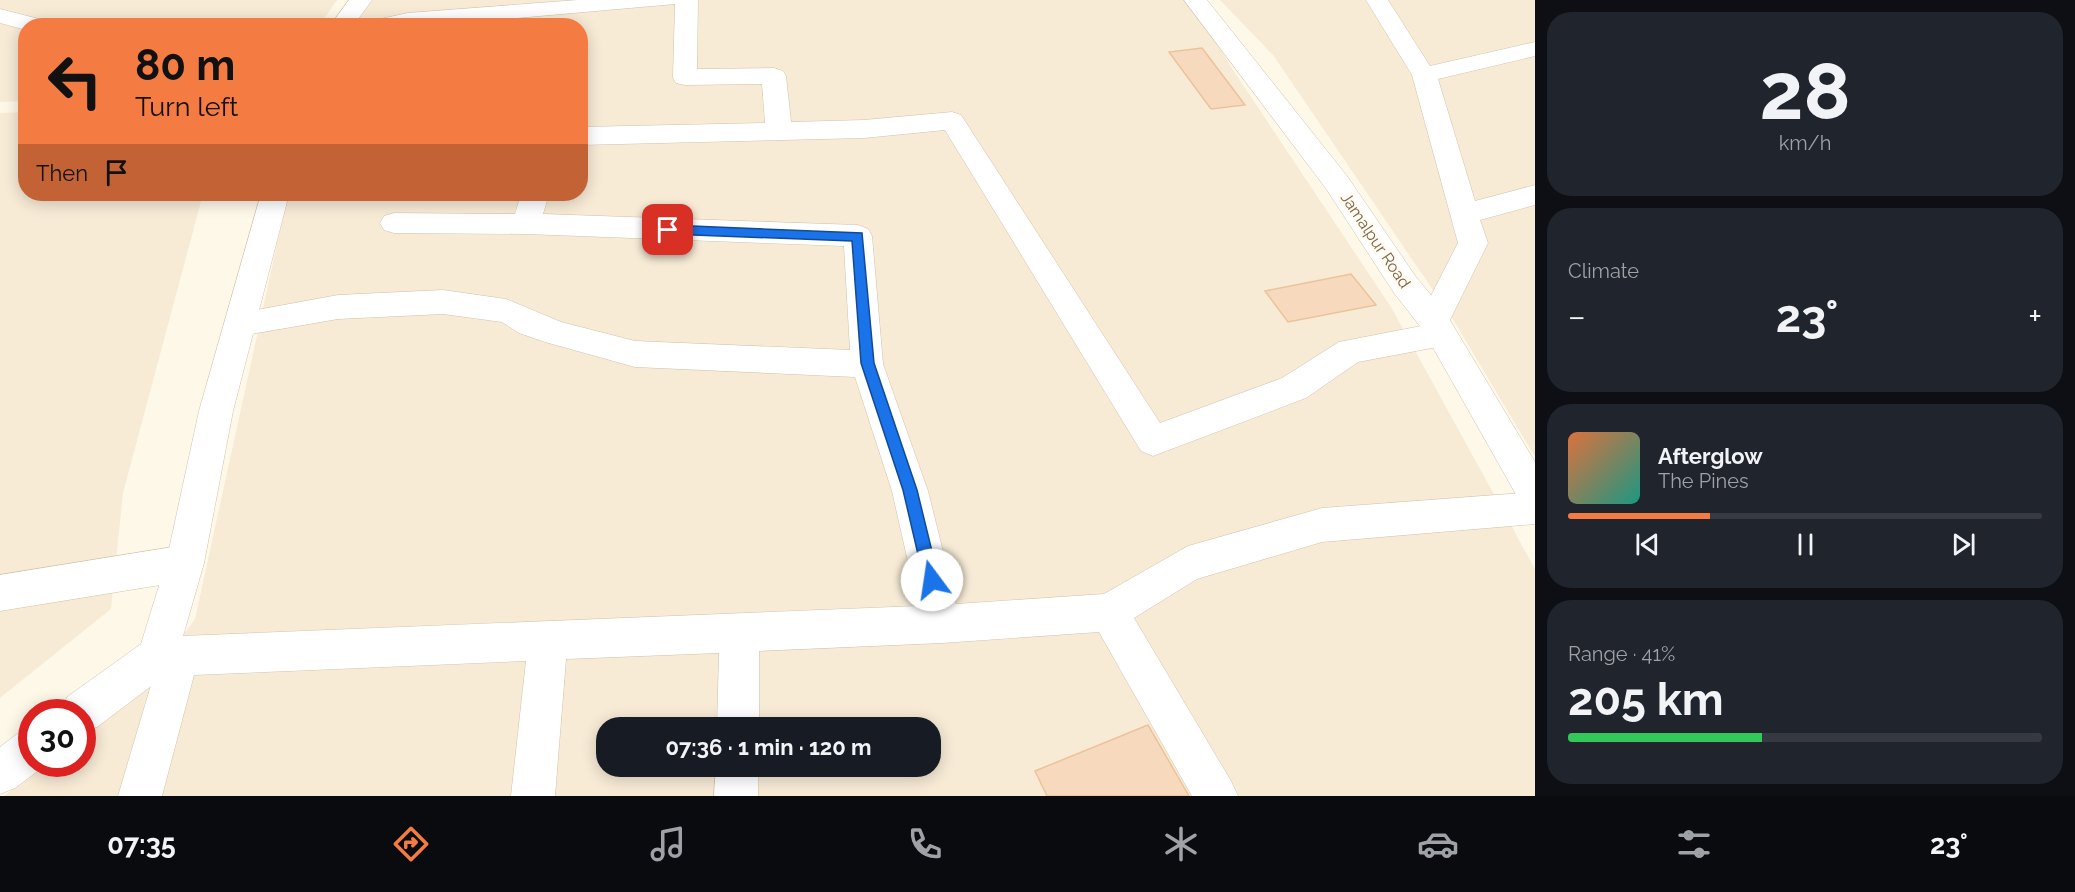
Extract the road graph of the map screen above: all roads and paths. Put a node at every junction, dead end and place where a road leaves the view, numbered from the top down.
1 (361, 0) edge
2 (667, 0) edge
3 (687, 0) edge
4 (1195, 0) edge
5 (1377, 0) edge
6 (507, 7) edge
7 (0, 16) edge
8 (347, 18) edge
9 (423, 18) edge
10 (18, 21) edge
11 (1535, 49) edge
12 (1424, 75) junction
13 (780, 130) junction
14 (588, 136) edge
15 (1535, 195) edge
16 (273, 201) edge
17 (533, 201) edge
18 (1465, 214) junction
19 (394, 223) dead end
20 (526, 224) junction
21 (240, 324) junction
22 (1438, 328) junction
23 (867, 363) junction
24 (1535, 494) edge
25 (1535, 508) edge
26 (185, 563) junction
27 (0, 593) edge
28 (1109, 612) junction
29 (942, 624) junction
30 (739, 633) junction
31 (548, 640) junction
32 (168, 656) junction
33 (96, 703) edge
34 (738, 717) edge
35 (18, 760) edge
36 (0, 773) edge
37 (737, 777) edge
38 (140, 796) edge
39 (533, 796) edge
40 (736, 796) edge
41 (1216, 796) edge

1 - 8 street
2 - 6 street
3 - 13 street
4 - 22 street, Jamalpur Road
5 - 12 street
6 - 9 street
7 - 10 street
11 - 12 street
12 - 18 street
13 - 14 street
13 - 22 street
15 - 18 street
16 - 21 street
17 - 20 street
18 - 22 street
19 - 20 street
20 - 23 street
21 - 23 street
21 - 26 street
22 - 24 street, Jamalpur Road
23 - 29 street
25 - 28 street
26 - 27 street
26 - 32 street
28 - 29 street
28 - 41 street
29 - 30 street
30 - 31 street
30 - 34 street
31 - 32 street
31 - 39 street
32 - 33 street
32 - 38 street
35 - 36 street
37 - 40 street

